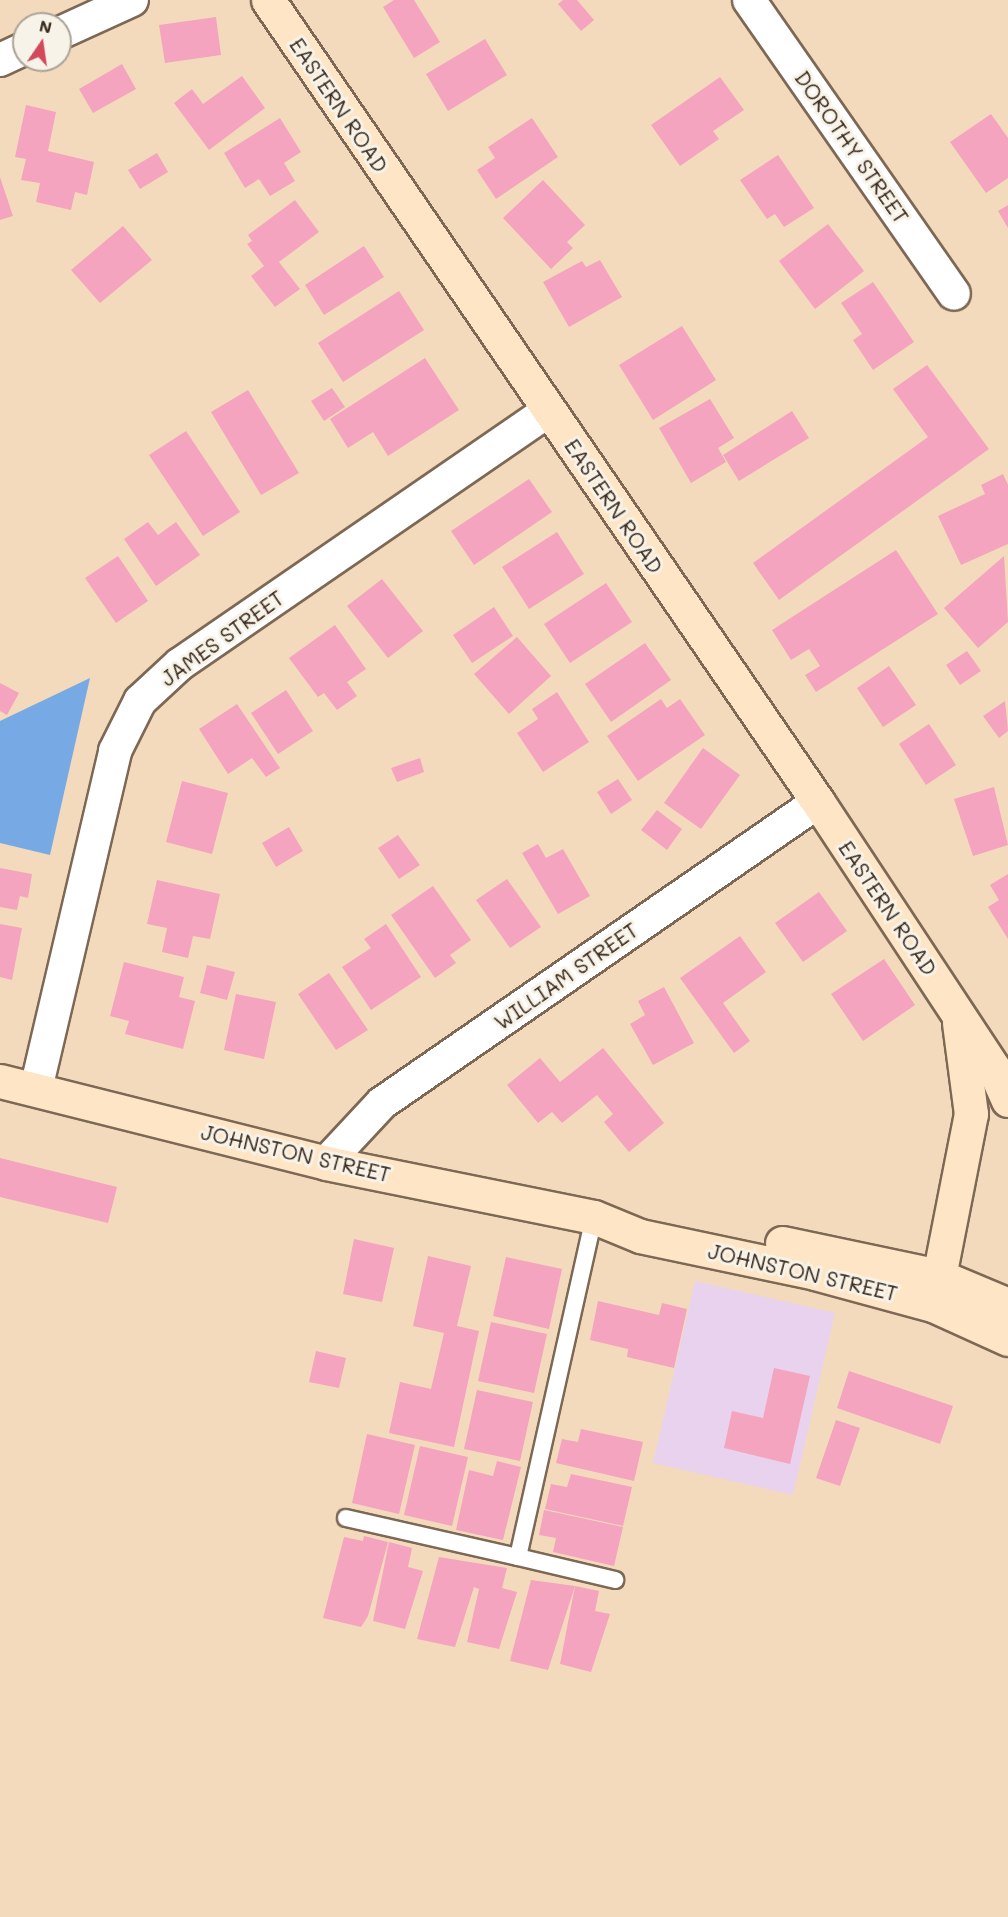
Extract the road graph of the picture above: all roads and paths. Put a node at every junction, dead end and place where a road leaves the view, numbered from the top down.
1 (132, 0) edge
2 (267, 0) edge
3 (749, 0) edge
4 (72, 28) edge
5 (954, 294) dead end
6 (548, 411) junction
7 (818, 802) junction
8 (958, 1014) junction
9 (0, 1081) edge
10 (36, 1089) junction
11 (1008, 1100) edge
12 (326, 1163) junction
13 (594, 1217) junction
14 (936, 1291) junction
15 (1008, 1305) edge
16 (1008, 1339) edge
17 (346, 1518) dead end
18 (518, 1557) junction
19 (615, 1580) dead end

1 - 4 street
2 - 6 street, EASTERN ROAD
3 - 5 street, DOROTHY STREET
6 - 7 street, EASTERN ROAD
6 - 10 street, JAMES STREET
7 - 8 street, EASTERN ROAD
7 - 12 street, WILLIAM STREET
8 - 11 street, EASTERN ROAD
8 - 14 street, EASTERN ROAD
9 - 10 street, JOHNSTON STREET
10 - 12 street, JOHNSTON STREET
12 - 13 street, JOHNSTON STREET
13 - 14 street, JOHNSTON STREET
13 - 18 lane
14 - 15 street, JOHNSTON STREET
14 - 16 street, JOHNSTON STREET
17 - 18 lane
18 - 19 lane

